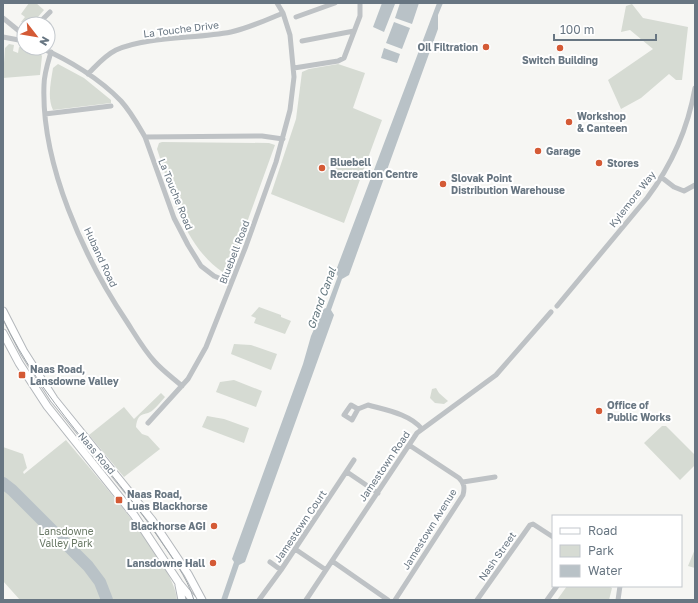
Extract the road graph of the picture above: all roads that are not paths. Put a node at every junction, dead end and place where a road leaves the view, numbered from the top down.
1 (277, 3) edge
2 (335, 3) edge
3 (360, 3) edge
4 (50, 12) dead end
5 (283, 13) junction
6 (46, 16) edge
7 (296, 17) dead end
8 (3, 18) edge
9 (16, 29) edge
10 (354, 31) junction
11 (3, 37) edge
12 (16, 39) edge
13 (302, 41) dead end
14 (56, 55) edge
15 (50, 56) edge
16 (294, 68) junction
17 (88, 74) junction
18 (695, 88) edge
19 (111, 106) dead end
20 (45, 114) junction
21 (145, 137) junction
22 (283, 139) junction
23 (661, 176) junction
24 (695, 185) edge
25 (231, 283) junction
26 (557, 306) dead end
27 (3, 311) edge
28 (551, 312) dead end
29 (3, 333) edge
30 (182, 386) junction
31 (358, 409) dead end
32 (148, 424) dead end
33 (422, 429) junction
34 (409, 445) junction
35 (354, 460) dead end
36 (347, 472) junction
37 (495, 477) dead end
38 (464, 482) junction
39 (378, 492) junction
40 (552, 536) edge
41 (295, 549) junction
42 (332, 561) junction
43 (270, 562) dead end
44 (281, 570) junction
45 (326, 570) junction
46 (179, 583) junction
47 (556, 587) edge
48 (620, 587) edge
49 (198, 590) junction
50 (479, 599) edge
51 (182, 600) edge
52 (193, 600) edge
53 (199, 600) edge
54 (202, 600) edge
55 (259, 600) edge
56 (306, 600) edge
57 (388, 600) edge
58 (395, 600) edge
59 (547, 600) edge
60 (618, 600) edge

1 - 5 street, Bluebell Road
2 - 7 street
3 - 10 street
4 - 6 street
5 - 16 street, Bluebell Road
5 - 17 street, La Touche Drive
8 - 9 street
10 - 13 street
10 - 16 street
11 - 12 street
14 - 17 street, La Touche Road
15 - 20 street, Huband Road
16 - 22 street, Bluebell Road
17 - 21 street, La Touche Road
18 - 23 street, Kylemore Way
19 - 20 street
20 - 30 street, Huband Road
21 - 22 street
21 - 25 street, La Touche Road
22 - 25 street, Bluebell Road
23 - 24 street
23 - 26 street, Kylemore Way
25 - 30 street, Bluebell Road
27 - 49 main road, Naas Road
28 - 33 street, Jamestown Road
29 - 46 main road, Naas Road
30 - 32 street, Bluebell Road
31 - 33 street
33 - 34 street, Jamestown Road
34 - 38 street, Jamestown Avenue
34 - 39 street, Jamestown Road
35 - 36 street, Jamestown Court
36 - 39 street
36 - 41 street, Jamestown Court
37 - 38 street
38 - 58 street, Jamestown Avenue
39 - 42 street, Jamestown Road
40 - 50 street, Nash Street
41 - 44 street, Jamestown Court
41 - 45 street
42 - 45 street, Jamestown Road
42 - 57 street
43 - 44 street
44 - 55 street, Jamestown Court
45 - 56 street, Jamestown Road
46 - 51 main road
46 - 52 main road, Naas Road
47 - 59 street
48 - 60 street
49 - 53 main road
49 - 54 main road, Naas Road

